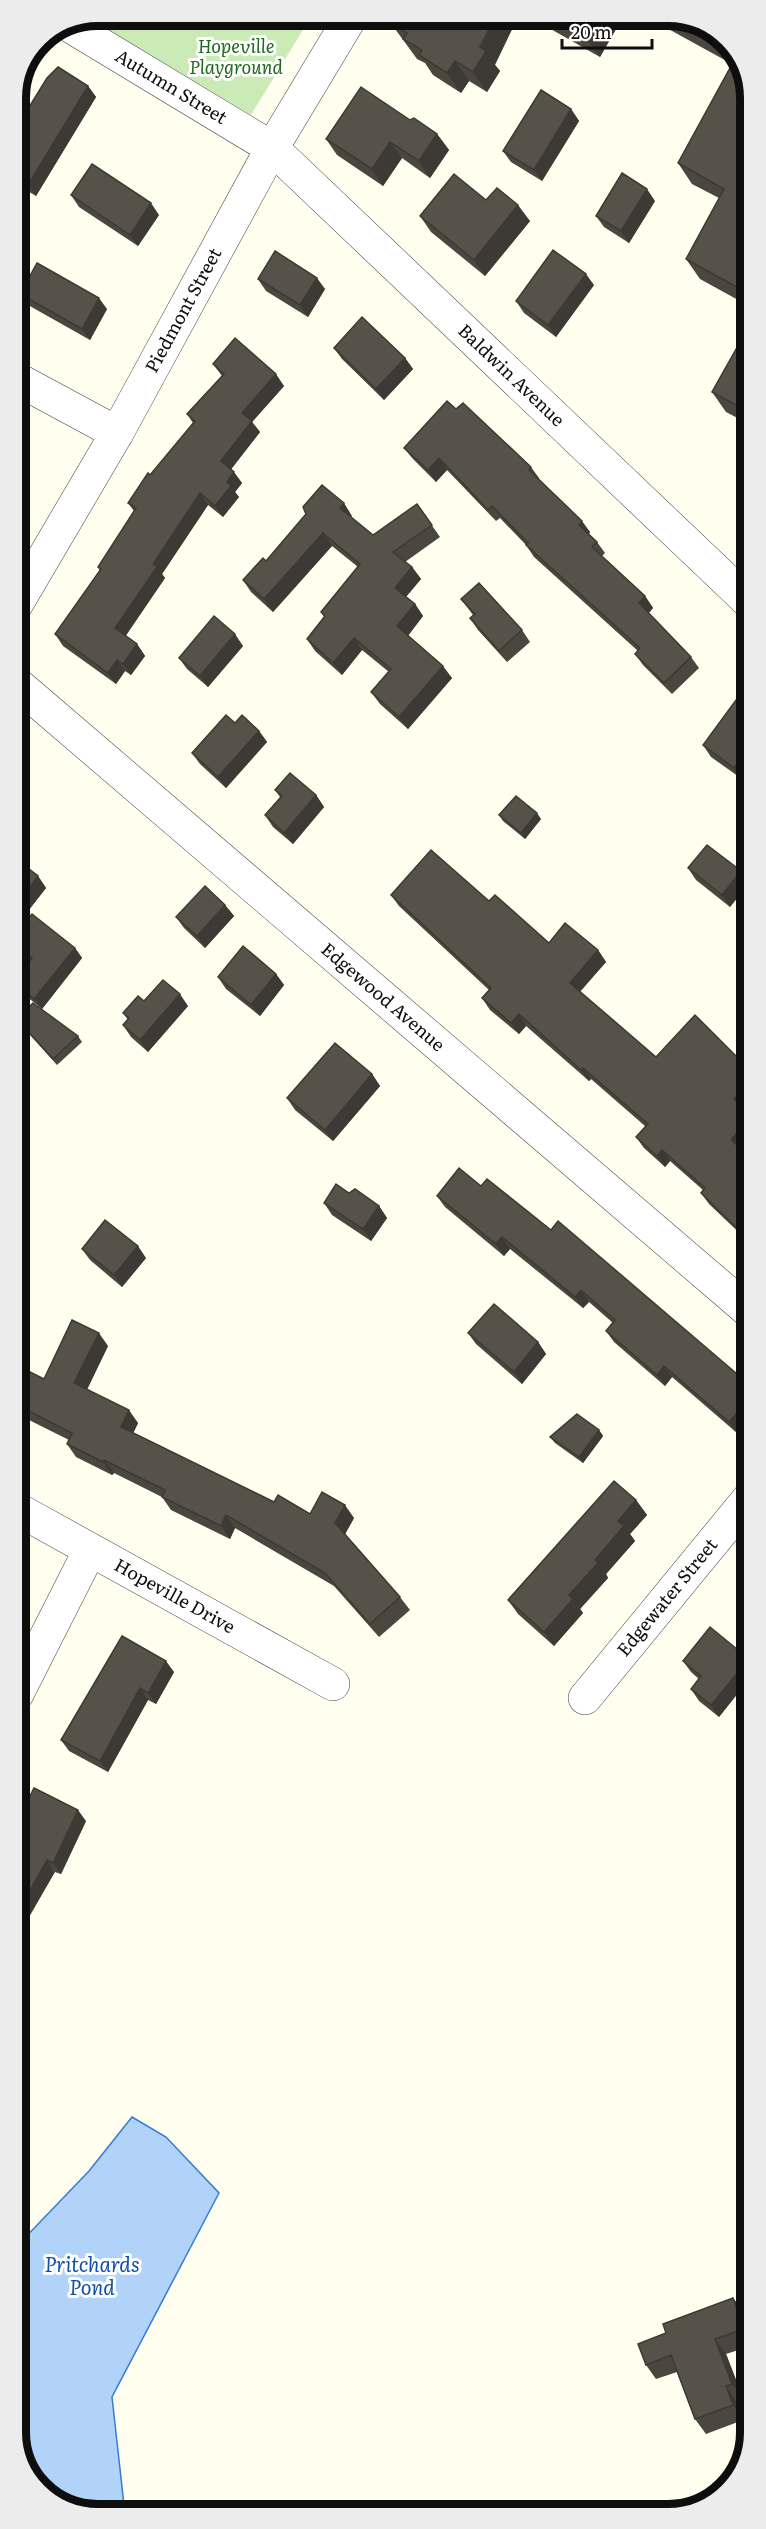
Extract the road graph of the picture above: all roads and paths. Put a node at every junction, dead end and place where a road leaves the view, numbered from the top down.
1 (345, 26) edge
2 (75, 29) edge
3 (272, 148) junction
4 (26, 384) edge
5 (117, 433) junction
6 (26, 588) edge
7 (740, 593) edge
8 (26, 692) edge
9 (740, 1303) edge
10 (740, 1509) edge
11 (26, 1514) edge
12 (90, 1550) junction
13 (26, 1676) edge
14 (333, 1684) dead end
15 (585, 1698) dead end

1 - 3 street, Piedmont Street
2 - 3 street, Autumn Street
3 - 5 street, Piedmont Street
3 - 7 street, Baldwin Avenue
4 - 5 street
5 - 6 street, Piedmont Street
8 - 9 street, Edgewood Avenue
10 - 15 street, Edgewater Street
11 - 12 street, Hopeville Drive
12 - 13 street
12 - 14 street, Hopeville Drive

